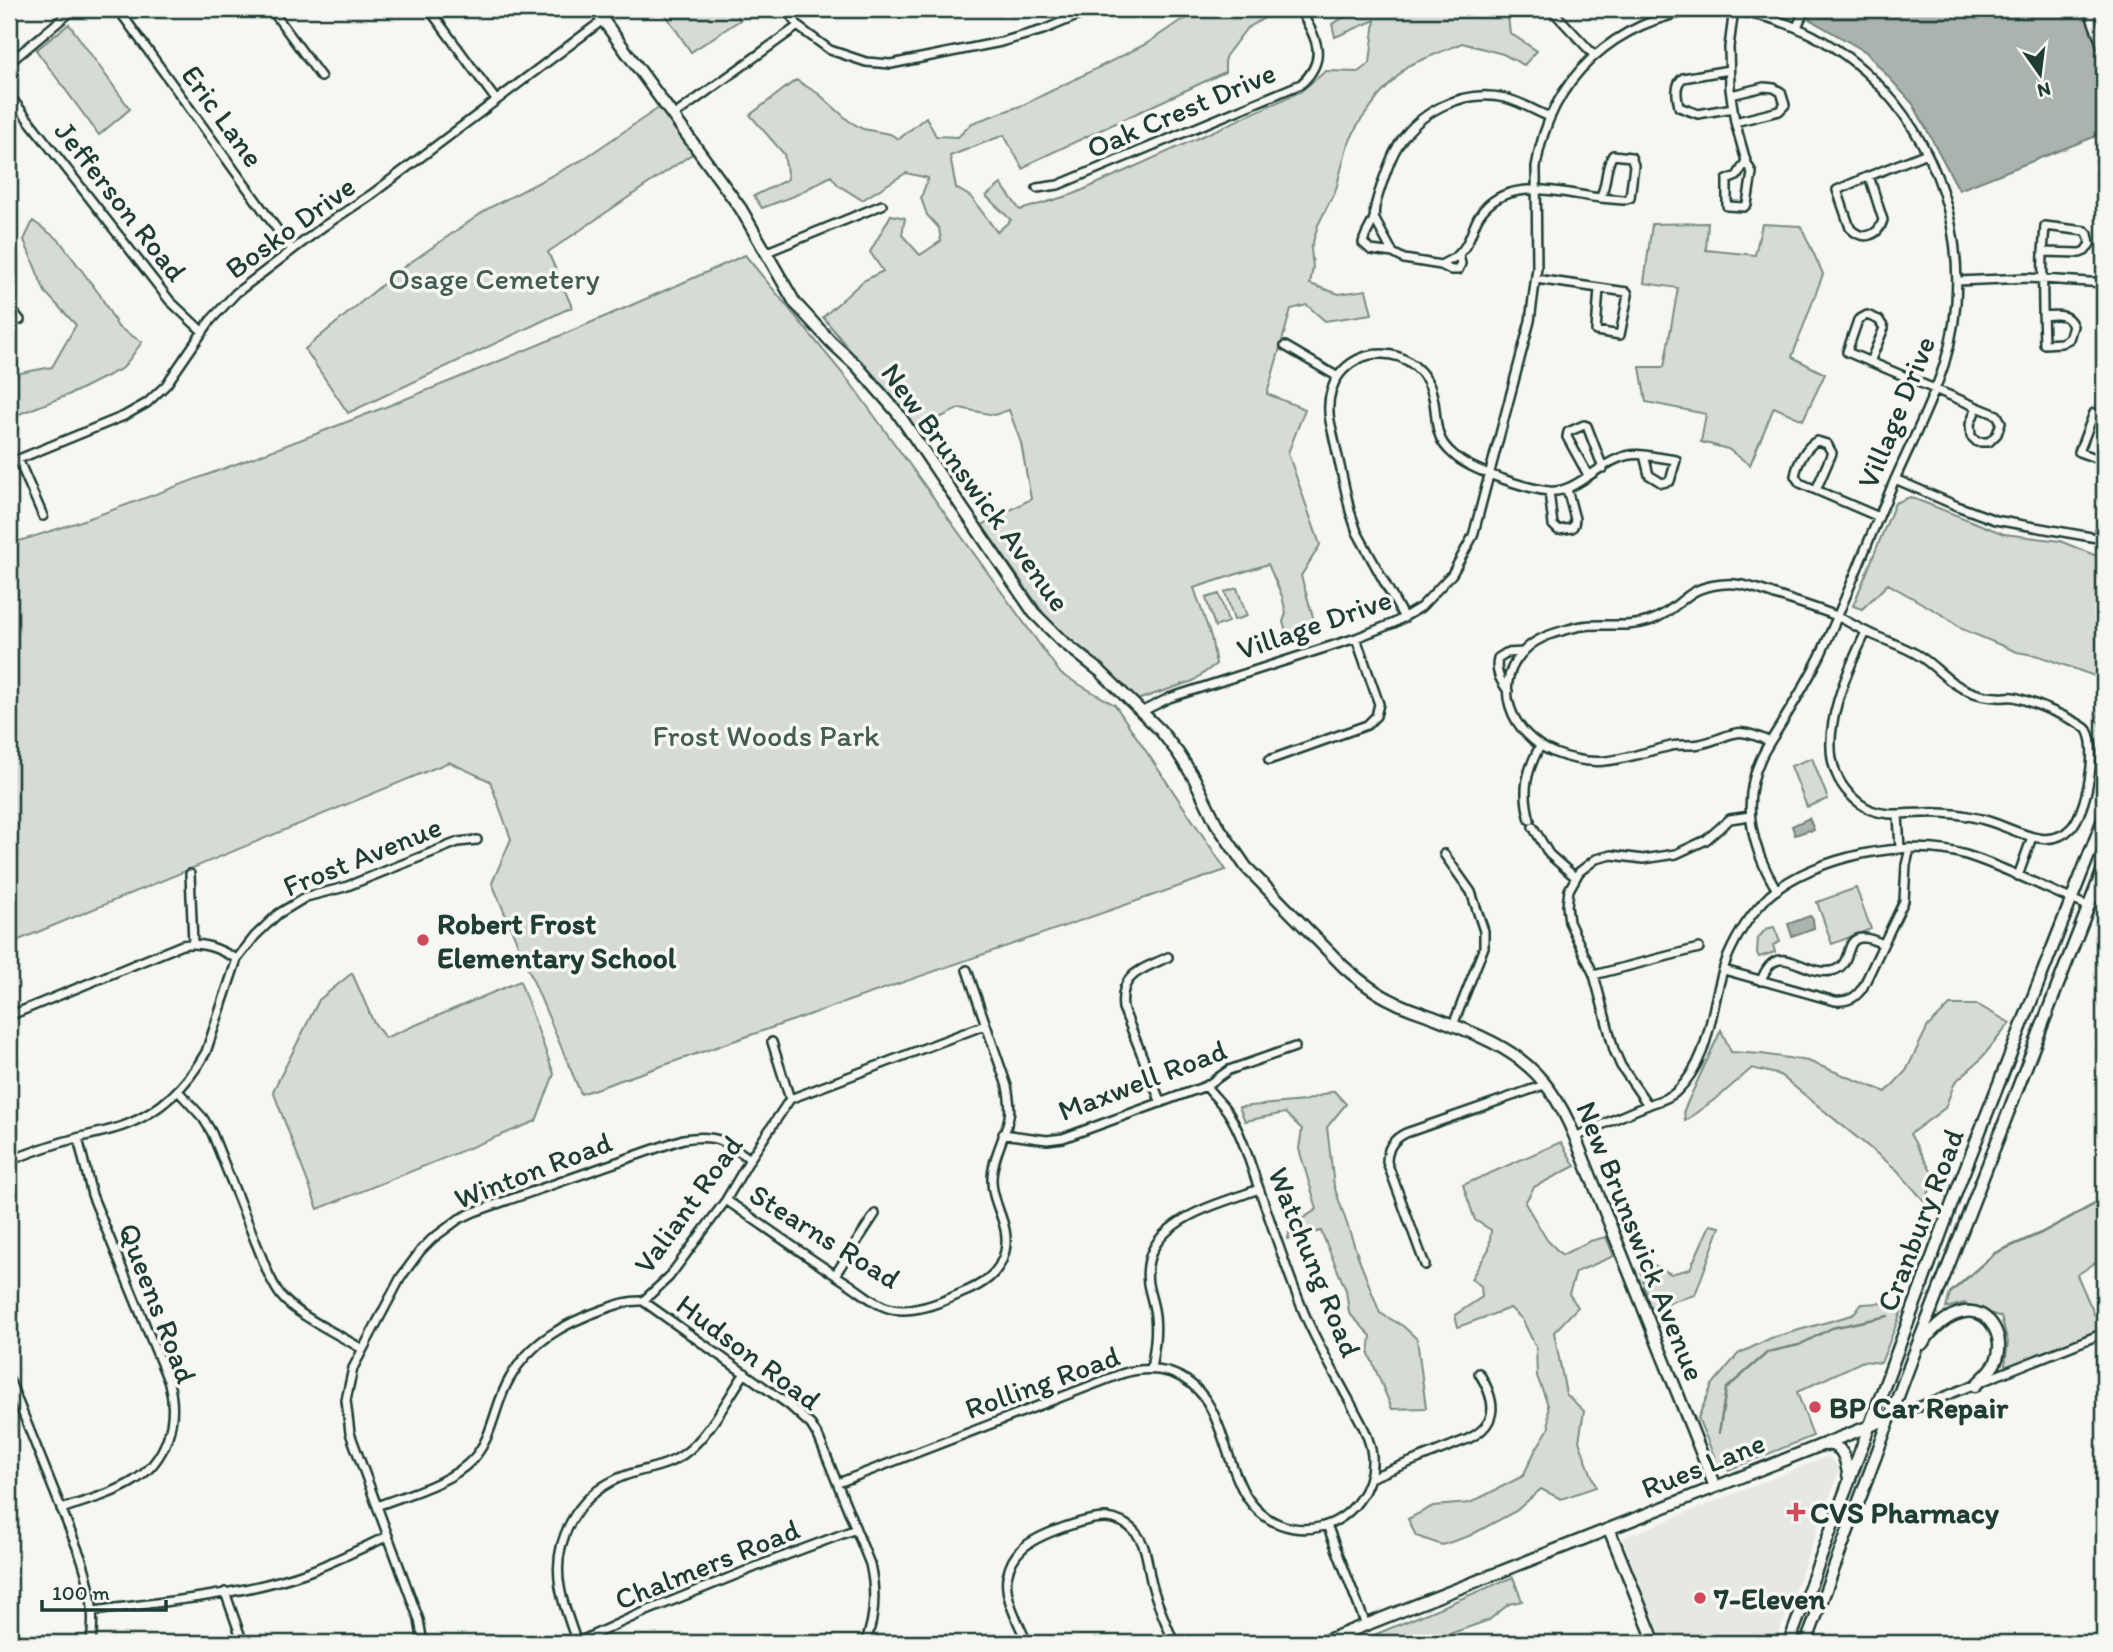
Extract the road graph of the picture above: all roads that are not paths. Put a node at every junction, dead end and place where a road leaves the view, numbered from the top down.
1 (74, 9) edge
2 (118, 9) edge
3 (271, 9) edge
4 (429, 9) edge
5 (595, 9) edge
6 (786, 9) edge
7 (1094, 9) edge
8 (1299, 9) edge
9 (1551, 9) edge
10 (1703, 9) edge
11 (1709, 9) edge
12 (1805, 9) edge
13 (2088, 9) edge
14 (1734, 10) edge
15 (603, 20) junction
16 (798, 26) junction
17 (1797, 27) junction
18 (2104, 52) edge
19 (1594, 55) junction
20 (9, 63) edge
21 (1729, 70) junction
22 (321, 77) dead end
23 (9, 95) edge
24 (1731, 95) junction
25 (496, 100) junction
26 (1733, 108) junction
27 (673, 116) junction
28 (1550, 117) junction
29 (1735, 122) junction
30 (1927, 153) junction
31 (1746, 161) junction
32 (1869, 176) junction
33 (1037, 188) dead end
34 (1536, 190) junction
35 (1600, 198) junction
36 (882, 205) dead end
37 (1374, 218) junction
38 (292, 250) junction
39 (766, 252) junction
40 (2043, 252) junction
41 (1393, 253) junction
42 (1459, 254) junction
43 (1441, 265) junction
44 (2042, 278) junction
45 (1536, 279) junction
46 (1957, 281) junction
47 (2104, 283) edge
48 (1599, 288) junction
49 (9, 307) edge
50 (2043, 316) junction
51 (20, 320) dead end
52 (203, 332) junction
53 (1285, 346) dead end
54 (1870, 362) junction
55 (1338, 377) junction
56 (1934, 389) junction
57 (1978, 407) junction
58 (2104, 417) edge
59 (2104, 452) edge
60 (1644, 455) junction
61 (18, 459) junction
62 (9, 463) edge
63 (1603, 468) junction
64 (1490, 475) junction
65 (1588, 475) junction
66 (1895, 479) junction
67 (1567, 489) junction
68 (1816, 490) junction
69 (1549, 491) junction
70 (43, 516) dead end
71 (1879, 517) junction
72 (2104, 521) edge
73 (2101, 540) edge
74 (1837, 616) junction
75 (1404, 618) junction
76 (1866, 632) junction
77 (1356, 638) junction
78 (1523, 652) junction
79 (1508, 691) junction
80 (1141, 712) junction
81 (1770, 742) junction
82 (1540, 747) junction
83 (1269, 760) dead end
84 (1898, 815) junction
85 (1750, 816) junction
86 (2104, 817) edge
87 (2032, 837) junction
88 (477, 840) dead end
89 (1910, 848) junction
90 (1900, 849) junction
91 (1444, 854) dead end
92 (2104, 867) edge
93 (190, 874) dead end
94 (2018, 876) junction
95 (1575, 877) junction
96 (1777, 890) junction
97 (2071, 900) junction
98 (2088, 906) junction
99 (193, 943) junction
100 (1883, 944) junction
101 (1699, 948) dead end
102 (1168, 957) dead end
103 (237, 959) junction
104 (967, 970) dead end
105 (1724, 970) junction
106 (1594, 975) junction
107 (1761, 981) junction
108 (9, 1016) edge
109 (985, 1025) junction
110 (1453, 1025) junction
111 (772, 1042) dead end
112 (1295, 1047) dead end
113 (1544, 1085) junction
114 (1206, 1086) junction
115 (178, 1091) junction
116 (790, 1099) junction
117 (1161, 1103) junction
118 (1648, 1105) junction
119 (1003, 1134) junction
120 (1575, 1137) junction
121 (79, 1138) junction
122 (750, 1159) junction
123 (9, 1161) edge
124 (1259, 1189) junction
125 (726, 1200) junction
126 (875, 1213) dead end
127 (1425, 1265) dead end
128 (835, 1275) junction
129 (643, 1301) junction
130 (2104, 1333) edge
131 (362, 1349) junction
132 (1912, 1359) junction
133 (1151, 1369) junction
134 (744, 1373) junction
135 (1479, 1373) dead end
136 (9, 1379) edge
137 (1975, 1386) junction
138 (1890, 1418) junction
139 (1870, 1425) junction
140 (1818, 1446) junction
141 (1370, 1478) junction
142 (1850, 1480) junction
143 (838, 1483) junction
144 (1714, 1488) junction
145 (377, 1506) junction
146 (61, 1508) junction
147 (1327, 1525) junction
148 (856, 1529) junction
149 (1609, 1529) junction
150 (388, 1536) junction
151 (225, 1592) junction
152 (93, 1611) junction
153 (1366, 1625) junction
154 (91, 1643) edge
155 (243, 1643) edge
156 (423, 1643) edge
157 (576, 1643) edge
158 (864, 1643) edge
159 (1027, 1643) edge
160 (1174, 1643) edge
161 (1320, 1643) edge
162 (1655, 1643) edge
163 (1789, 1643) edge
164 (1806, 1643) edge

1 - 20 street
2 - 38 street, Eric Lane
3 - 22 street
4 - 25 street
5 - 15 street, New Brunswick Avenue
6 - 16 street
7 - 16 street
8 - 33 street, Oak Crest Drive
9 - 19 street
10 - 19 street, Village Drive
11 - 14 street, Village Drive
12 - 17 street
13 - 18 street
14 - 17 street, Village Drive
14 - 21 street
15 - 25 street, Bosko Drive
15 - 27 street, New Brunswick Avenue
16 - 27 street
17 - 30 street, Village Drive
19 - 28 street, Village Drive
21 - 24 street
21 - 26 street
23 - 52 street, Jefferson Road
24 - 26 street
24 - 29 street
25 - 38 street, Bosko Drive
26 - 29 street
27 - 39 street, New Brunswick Avenue
28 - 34 street, Village Drive
28 - 37 street
29 - 31 street
30 - 32 street
30 - 46 street, Village Drive
31 - 31 street
32 - 32 street
34 - 35 street
34 - 42 street
34 - 45 street, Village Drive
35 - 35 street
36 - 39 street
37 - 41 street
37 - 41 street
38 - 52 street, Bosko Drive
39 - 80 street, New Brunswick Avenue
40 - 40 street
40 - 44 street
41 - 43 street
42 - 43 street
42 - 43 street
44 - 46 street
44 - 47 street
44 - 50 street
45 - 48 street
45 - 64 street, Village Drive
46 - 56 street, Village Drive
48 - 48 street
49 - 51 street
50 - 50 street
52 - 61 street, Bosko Drive
53 - 55 street
54 - 54 street
54 - 56 street
55 - 64 street
55 - 75 street
56 - 57 street
56 - 66 street, Village Drive
57 - 57 street
58 - 59 street
60 - 60 street
60 - 63 street
61 - 62 street, Bosko Drive
61 - 70 street
63 - 65 street
63 - 65 street
64 - 69 street
64 - 75 street, Village Drive
65 - 67 street
66 - 71 street, Village Drive
66 - 73 street
67 - 69 street
67 - 69 street
68 - 68 street
68 - 71 street
71 - 74 street, Village Drive
72 - 73 street
74 - 76 street
74 - 78 street
74 - 81 street, Village Drive
75 - 77 street, Village Drive
76 - 84 street
76 - 87 street
77 - 80 street, Village Drive
77 - 83 street
78 - 79 street
78 - 79 street
79 - 82 street
80 - 110 street, New Brunswick Avenue
81 - 82 street
81 - 85 street, Village Drive
82 - 95 street
84 - 87 street
84 - 90 street
85 - 95 street
85 - 96 street, Village Drive
86 - 97 street, Cranbury Road
87 - 94 street
88 - 103 street, Frost Avenue
89 - 90 street
89 - 94 street
89 - 100 street
90 - 96 street
91 - 110 street
92 - 98 street, Cranbury Road
93 - 99 street
94 - 97 street
95 - 106 street
96 - 105 street
97 - 98 street
97 - 139 street, Cranbury Road
98 - 132 street, Cranbury Road
99 - 103 street
99 - 108 street
100 - 107 street
100 - 107 street
101 - 106 street
102 - 117 street
103 - 115 street, Frost Avenue
104 - 109 street, Stearns Road
105 - 107 street
105 - 118 street
106 - 118 street
109 - 116 street
109 - 119 street, Stearns Road
110 - 113 street, New Brunswick Avenue
111 - 116 street
112 - 114 street, Maxwell Road
113 - 120 street, New Brunswick Avenue
113 - 127 street
114 - 117 street, Maxwell Road
114 - 124 street, Watchung Road
115 - 121 street, Frost Avenue
115 - 131 street
116 - 122 street, Valiant Road
117 - 119 street, Maxwell Road
118 - 120 street
119 - 128 street, Stearns Road
120 - 144 street, New Brunswick Avenue
121 - 123 street, Frost Avenue
121 - 146 street, Queens Road
122 - 125 street, Valiant Road
122 - 131 street, Winton Road
124 - 133 street
124 - 141 street, Watchung Road
125 - 128 street, Stearns Road
125 - 129 street, Valiant Road
126 - 128 street
129 - 134 street, Hudson Road
129 - 145 street, Valiant Road
130 - 137 street, Rues Lane
131 - 145 street, Winton Road
132 - 137 street
132 - 138 street, Cranbury Road
133 - 143 street, Rolling Road
133 - 147 street, Rolling Road
134 - 143 street, Hudson Road
134 - 157 street
135 - 141 street
136 - 146 street
137 - 138 street, Rues Lane
138 - 139 street, Rues Lane
138 - 164 street, Cranbury Road
139 - 140 street, Rues Lane
139 - 142 street, Cranbury Road
140 - 142 street
140 - 144 street, Rues Lane
141 - 147 street
142 - 163 street, Cranbury Road
143 - 148 street, Hudson Road
144 - 149 street, Rues Lane
145 - 150 street, Winton Road
146 - 152 street
147 - 153 street
148 - 157 street, Chalmers Road
148 - 158 street, Hudson Road
149 - 153 street, Rues Lane
149 - 162 street
150 - 151 street
150 - 156 street, Winton Road
151 - 152 street
151 - 155 street
152 - 154 street
153 - 161 street, Rues Lane
159 - 160 street

